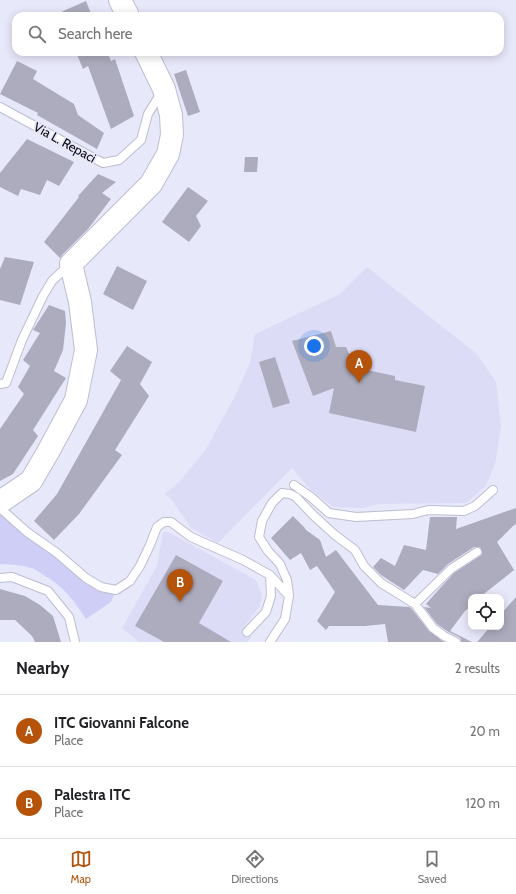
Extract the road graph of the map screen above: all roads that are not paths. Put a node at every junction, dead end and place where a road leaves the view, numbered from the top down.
1 (120, 0) edge
2 (126, 12) edge
3 (148, 56) edge
4 (164, 88) junction
5 (0, 106) edge
6 (71, 264) junction
7 (0, 384) edge
8 (294, 485) dead end
9 (493, 490) dead end
10 (0, 502) edge
11 (0, 508) edge
12 (477, 552) dead end
13 (270, 575) junction
14 (0, 578) edge
15 (289, 596) junction
16 (415, 604) junction
17 (246, 632) dead end
18 (75, 642) edge
19 (270, 642) edge
20 (456, 642) edge

1 - 2 street
3 - 4 street
4 - 5 lane, Via L. Repaci
4 - 6 street
6 - 7 lane
6 - 10 street
8 - 9 lane
11 - 13 lane
12 - 16 lane
13 - 15 lane
13 - 17 lane
14 - 18 lane
15 - 16 lane
15 - 19 lane
16 - 20 lane

